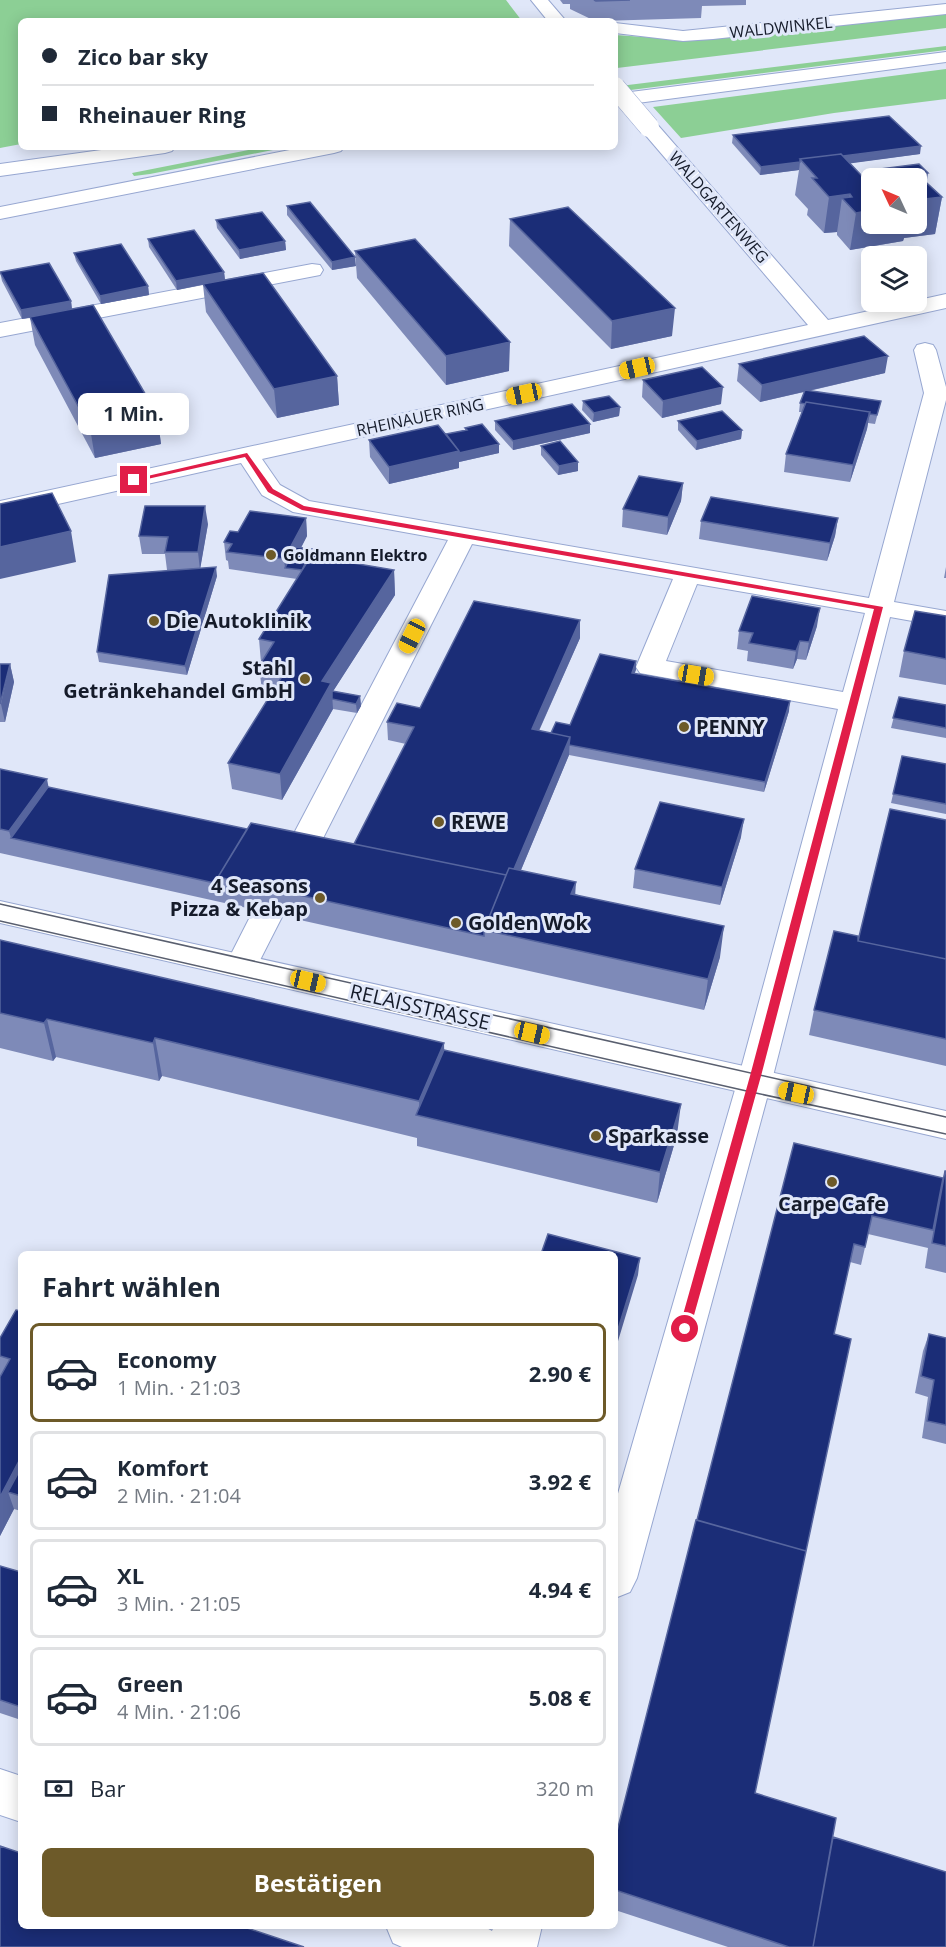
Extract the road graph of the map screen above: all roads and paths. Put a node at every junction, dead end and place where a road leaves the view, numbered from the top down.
1 (539, 0) edge
2 (943, 0) edge
3 (946, 9) edge
4 (554, 18) edge
5 (618, 28) edge
6 (946, 57) edge
7 (620, 82) edge
8 (618, 100) edge
9 (319, 150) edge
10 (172, 151) edge
11 (0, 170) edge
12 (22, 186) dead end
13 (58, 201) junction
14 (0, 213) edge
15 (0, 224) edge
16 (312, 270) dead end
17 (946, 301) edge
18 (822, 327) junction
19 (0, 330) edge
20 (925, 350) dead end
21 (247, 455) junction
22 (0, 509) edge
23 (464, 536) junction
24 (688, 574) junction
25 (879, 607) junction
26 (946, 619) edge
27 (853, 703) junction
28 (297, 858) edge
29 (0, 912) edge
30 (268, 914) edge
31 (241, 966) junction
32 (753, 1083) junction
33 (946, 1125) edge
34 (618, 1567) edge
35 (0, 1792) edge
36 (18, 1798) edge
37 (419, 1929) edge
38 (517, 1929) edge
39 (474, 1947) edge
40 (512, 1947) edge

1 - 4 main road
2 - 3 main road
3 - 5 main road, WALDWINKEL
6 - 8 main road
7 - 18 main road, WALDGARTENWEG, bridge
9 - 13 main road
10 - 11 main road
10 - 12 main road
13 - 14 main road
13 - 15 main road
16 - 19 main road
17 - 18 main road, RHEINAUER RING
18 - 21 main road, RHEINAUER RING
20 - 25 main road
21 - 22 main road, RHEINAUER RING
21 - 23 main road
23 - 24 main road
23 - 28 main road
24 - 25 main road
24 - 27 main road
25 - 26 main road
25 - 27 main road
27 - 32 main road
29 - 31 main road, RELAISSTRASSE
30 - 31 main road
31 - 32 main road, RELAISSTRASSE
32 - 33 main road, RELAISSTRASSE
32 - 34 main road
35 - 36 main road
37 - 39 main road
38 - 40 main road

